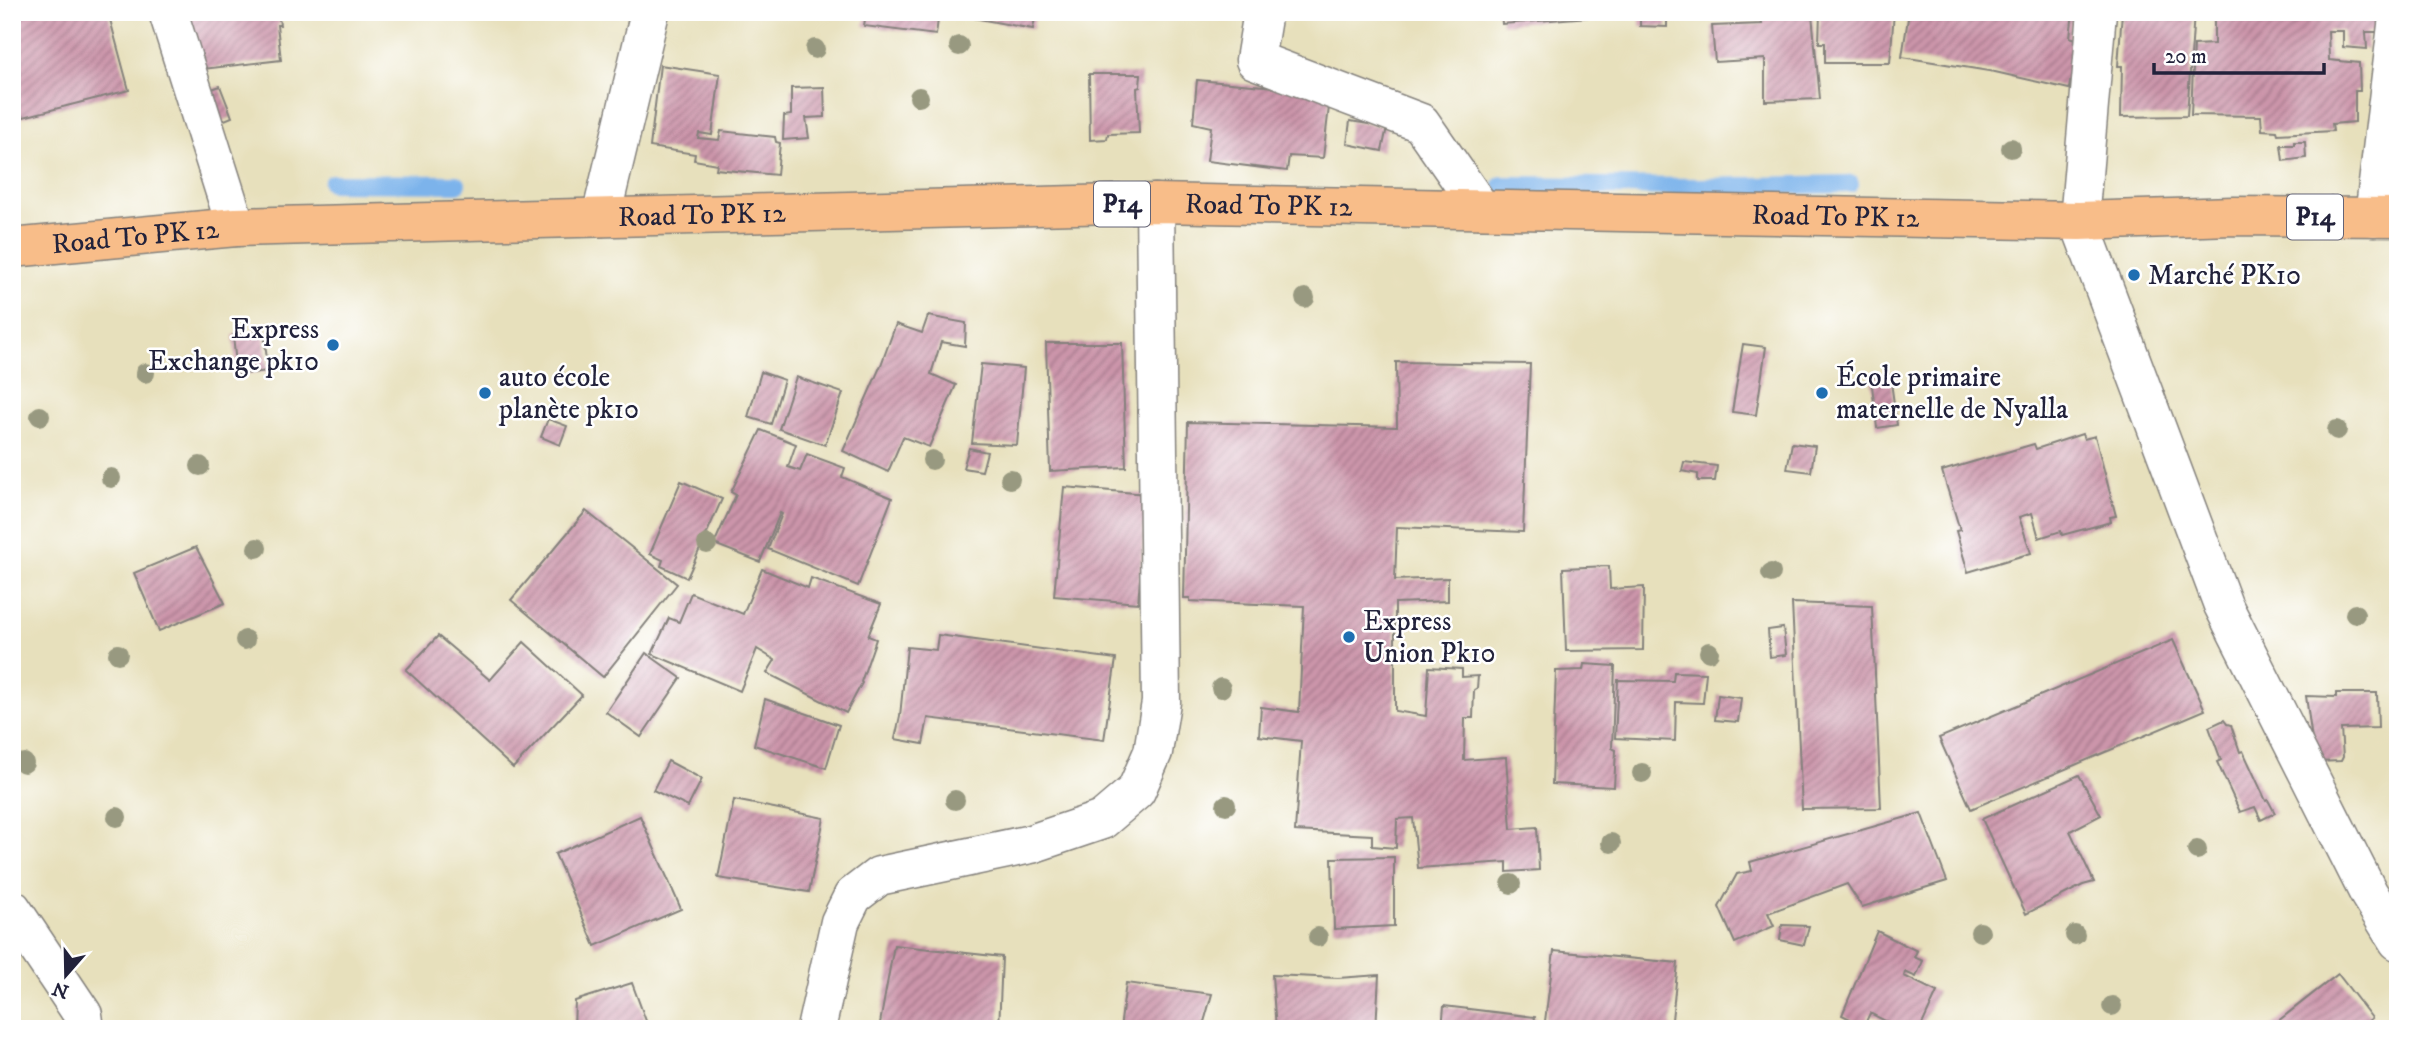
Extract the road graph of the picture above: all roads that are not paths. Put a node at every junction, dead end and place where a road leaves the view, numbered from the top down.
1 (168, 12) edge
2 (650, 12) edge
3 (1263, 12) edge
4 (2097, 12) edge
5 (2398, 17) edge
6 (1155, 203) junction
7 (1481, 209) junction
8 (601, 217) junction
9 (2386, 217) edge
10 (2079, 221) junction
11 (236, 227) junction
12 (19, 244) edge
13 (12, 909) edge
14 (2398, 941) edge
15 (85, 1029) edge
16 (817, 1029) edge

1 - 11 street
2 - 8 street
3 - 7 street
4 - 10 street
5 - 9 street
6 - 7 main road, Road To PK 12 / P14
6 - 8 main road, Road To PK 12 / P14
6 - 16 street
7 - 10 main road, Road To PK 12 / P14
8 - 11 main road, Road To PK 12 / P14
9 - 10 main road, Road To PK 12 / P14
10 - 14 street
11 - 12 main road, Road To PK 12 / P14
13 - 15 street

